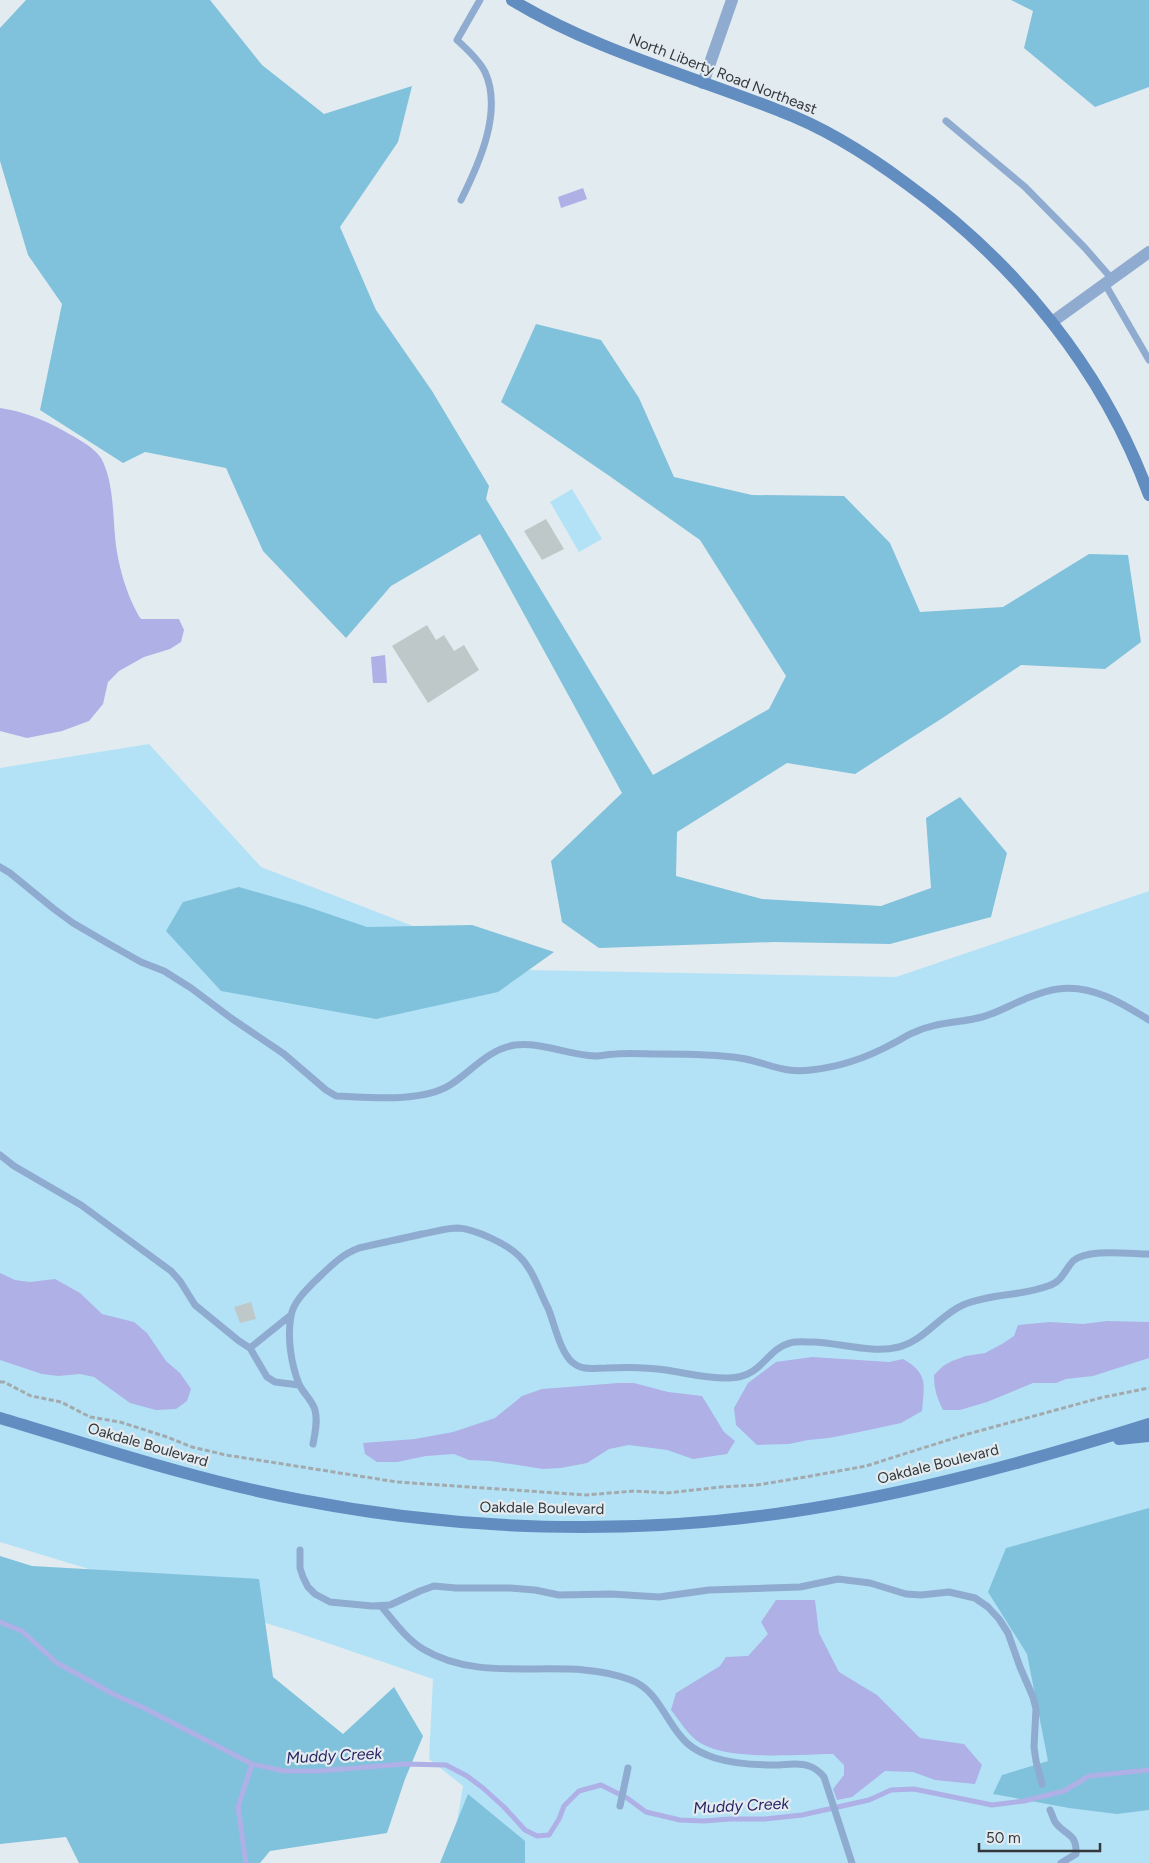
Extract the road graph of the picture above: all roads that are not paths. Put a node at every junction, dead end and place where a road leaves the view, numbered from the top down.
1 (480, 0) edge
2 (512, 0) edge
3 (732, 0) edge
4 (703, 83) junction
5 (946, 121) dead end
6 (461, 200) dead end
7 (1149, 252) edge
8 (1108, 281) junction
9 (1052, 322) junction
10 (1149, 360) edge
11 (1149, 495) edge
12 (0, 867) edge
13 (1149, 1020) edge
14 (0, 1155) edge
15 (1149, 1254) edge
16 (291, 1315) junction
17 (250, 1348) junction
18 (300, 1385) junction
19 (0, 1418) edge
20 (1149, 1424) edge
21 (1149, 1436) edge
22 (1087, 1443) junction
23 (313, 1444) dead end
24 (300, 1550) dead end
25 (380, 1606) junction
26 (628, 1768) dead end
27 (1042, 1784) dead end
28 (620, 1806) dead end
29 (1050, 1810) dead end
30 (852, 1863) edge
31 (1061, 1863) edge

1 - 6 lane
2 - 4 main road, North Liberty Road Northeast
3 - 4 street
4 - 9 main road, North Liberty Road Northeast
5 - 8 lane
7 - 8 street
8 - 9 street
8 - 10 lane
9 - 11 main road, North Liberty Road Northeast
12 - 13 lane
14 - 17 lane
15 - 16 lane
16 - 17 lane
16 - 18 lane
17 - 18 lane
18 - 23 lane
19 - 22 main road, Oakdale Boulevard
20 - 22 main road, Oakdale Boulevard
21 - 22 main road, Oakdale Boulevard
24 - 25 lane
25 - 27 lane
25 - 30 lane
26 - 28 lane
29 - 31 lane

